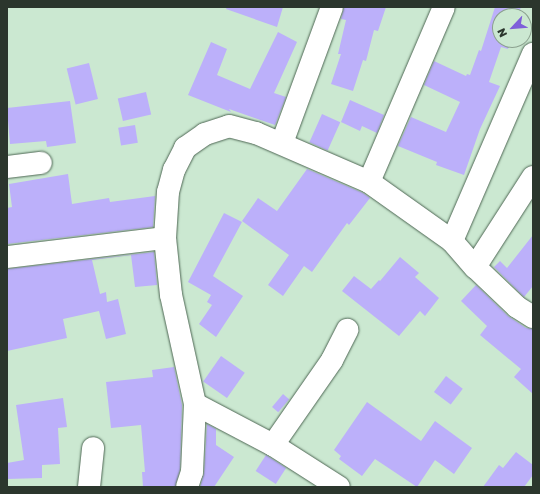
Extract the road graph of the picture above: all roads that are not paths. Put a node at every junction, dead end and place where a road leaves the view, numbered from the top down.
1 (332, 7) edge
2 (444, 7) edge
3 (533, 54) edge
4 (282, 142) junction
5 (41, 163) dead end
6 (7, 167) edge
7 (533, 177) edge
8 (369, 182) junction
9 (165, 238) junction
10 (452, 241) junction
11 (7, 257) edge
12 (475, 267) junction
13 (533, 317) edge
14 (347, 330) dead end
15 (195, 404) junction
16 (273, 445) junction
17 (93, 448) dead end
18 (89, 487) edge
19 (187, 487) edge
20 (339, 487) edge

1 - 4 street
2 - 8 street
3 - 10 street
4 - 8 street
4 - 9 street
5 - 6 street
7 - 12 street
8 - 10 street
9 - 11 street
9 - 15 street
10 - 12 street
12 - 13 street
14 - 16 street
15 - 16 street
15 - 19 street
16 - 20 street
17 - 18 street

